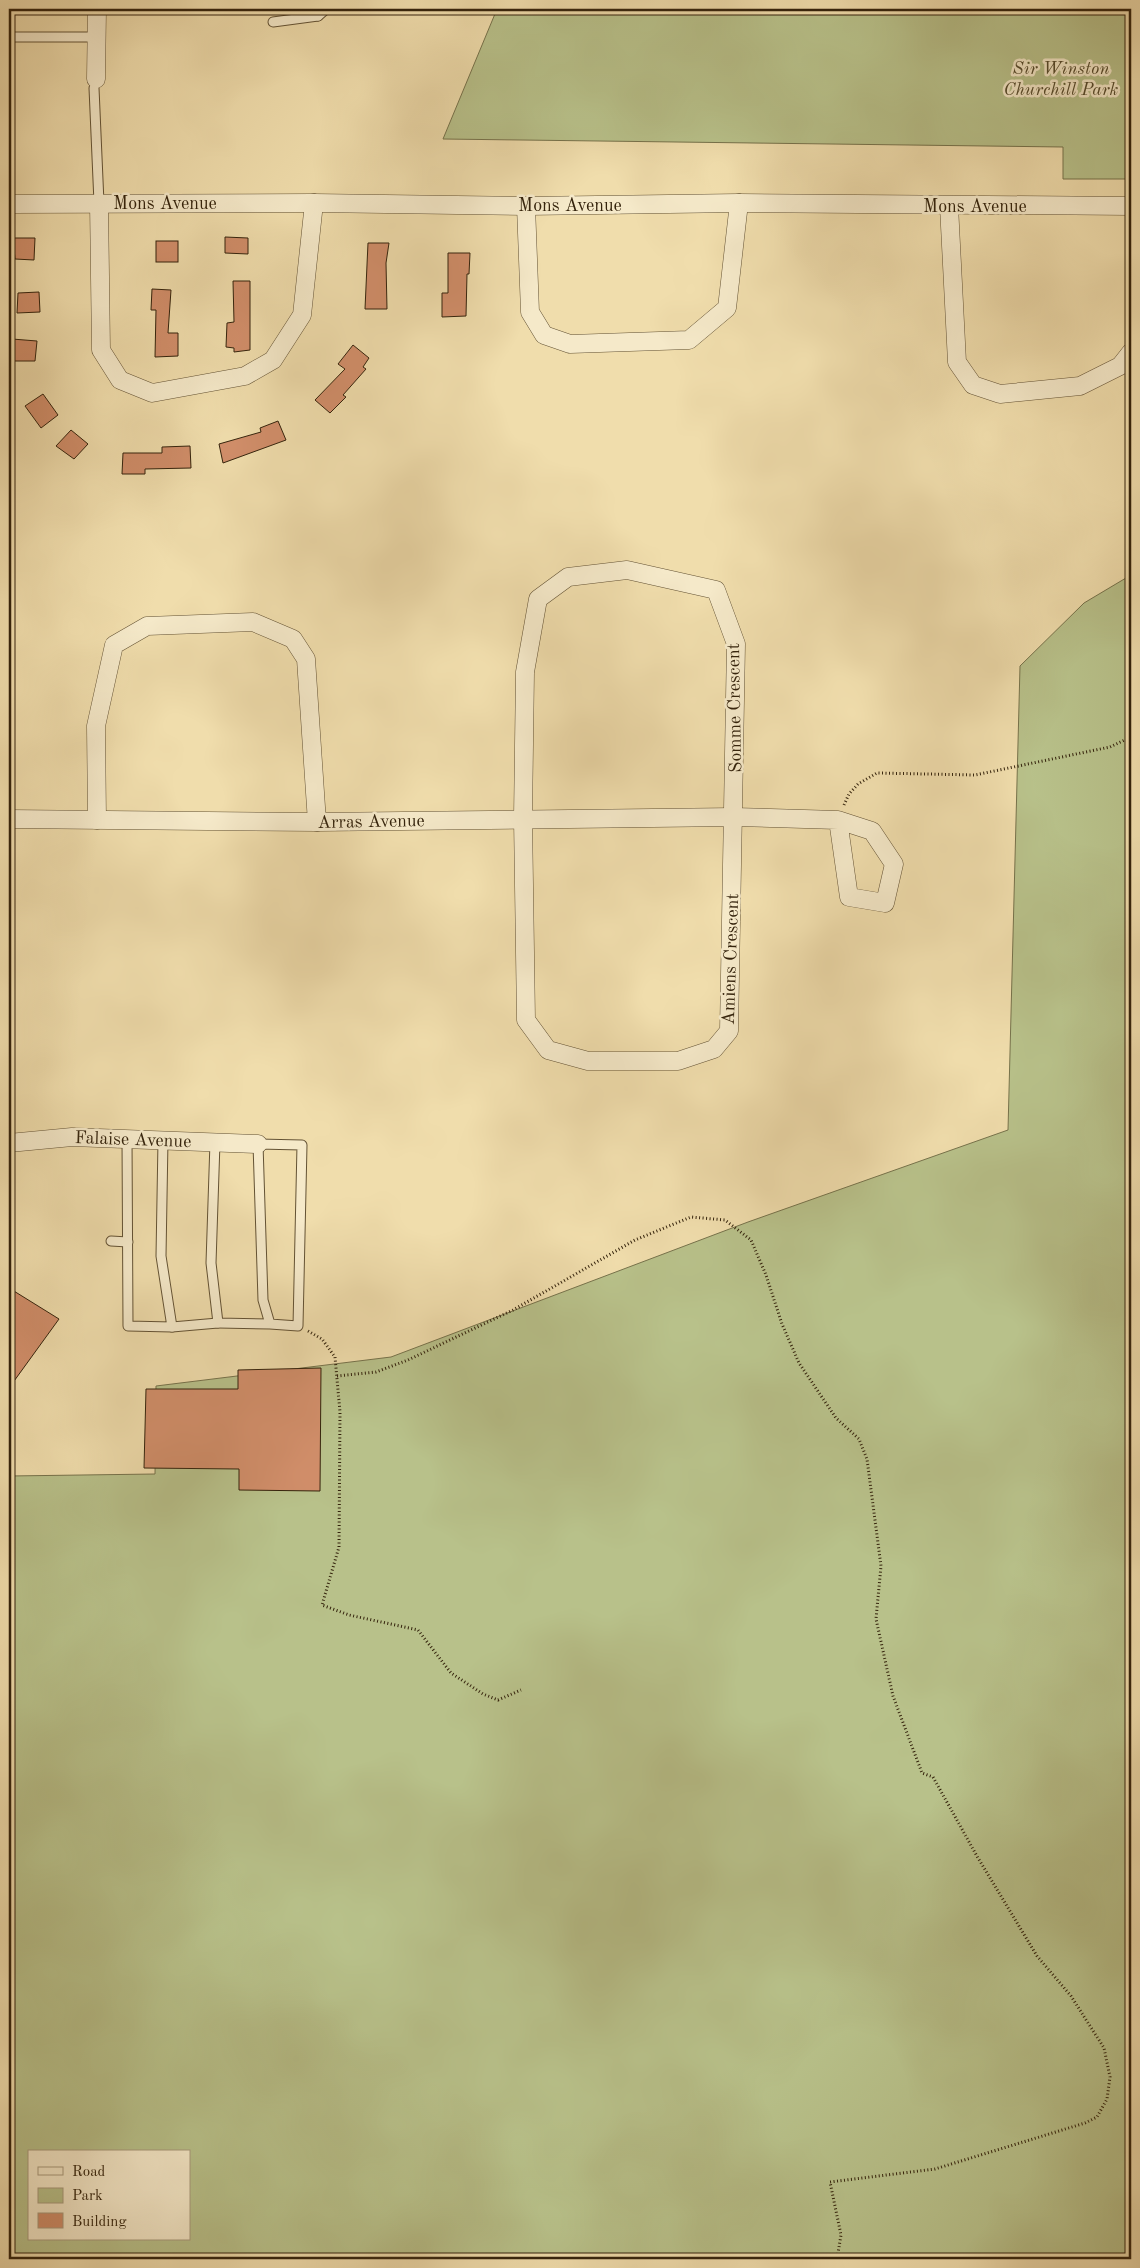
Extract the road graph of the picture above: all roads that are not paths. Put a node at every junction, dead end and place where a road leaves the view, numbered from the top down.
1 (97, 9) edge
2 (326, 10) edge
3 (316, 12) edge
4 (273, 22) dead end
5 (9, 37) edge
6 (96, 37) junction
7 (95, 84) joint
8 (99, 203) junction
9 (314, 203) junction
10 (9, 204) edge
11 (739, 204) junction
12 (526, 206) junction
13 (949, 206) junction
14 (1131, 206) edge
15 (1131, 352) edge
16 (734, 817) junction
17 (523, 818) junction
18 (9, 819) edge
19 (97, 820) junction
20 (838, 820) junction
21 (317, 822) junction
22 (127, 1138) junction
23 (164, 1140) junction
24 (215, 1142) junction
25 (9, 1143) edge
26 (258, 1144) junction
27 (111, 1241) dead end
28 (128, 1242) junction
29 (218, 1324) junction
30 (270, 1324) junction
31 (172, 1327) junction

1 - 6 street
2 - 3 lane
3 - 4 lane
5 - 6 lane
6 - 7 street
7 - 8 lane
8 - 9 street, Mons Avenue
8 - 9 street
8 - 10 street, Mons Avenue
9 - 12 street, Mons Avenue
11 - 12 street, Mons Avenue
11 - 12 street
11 - 13 street, Mons Avenue
13 - 14 street, Mons Avenue
13 - 15 street
16 - 17 street, Arras Avenue
16 - 17 street, Somme Crescent
16 - 17 street, Amiens Crescent
16 - 20 street, Arras Avenue
17 - 21 street, Arras Avenue
18 - 19 street, Arras Avenue
19 - 21 street, Arras Avenue
19 - 21 street
20 - 20 street, Arras Avenue
22 - 23 street, Falaise Avenue
22 - 25 street, Falaise Avenue
22 - 28 lane
23 - 24 street, Falaise Avenue
23 - 31 lane
24 - 26 street, Falaise Avenue
24 - 29 lane
26 - 30 lane
26 - 30 lane
27 - 28 lane
28 - 31 lane
29 - 30 lane
29 - 31 lane

